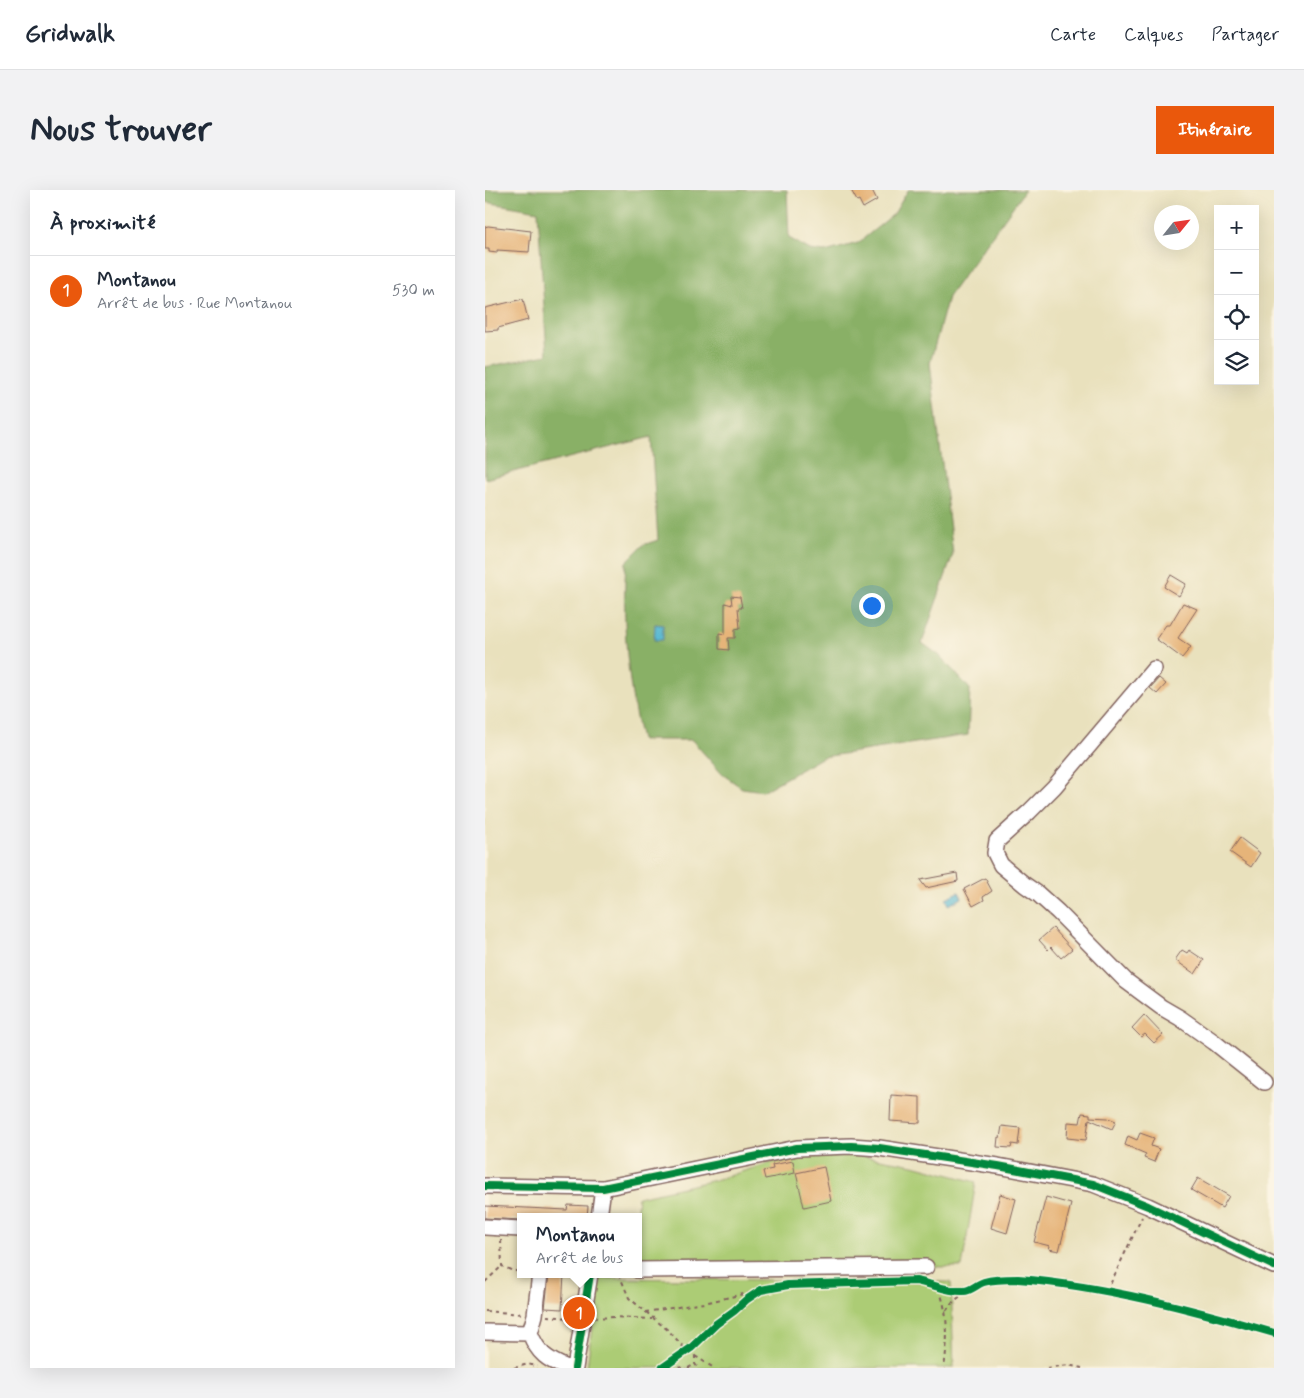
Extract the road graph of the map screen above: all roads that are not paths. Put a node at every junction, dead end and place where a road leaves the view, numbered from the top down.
1 (1153, 669) dead end
2 (1264, 1082) dead end
3 (485, 1186) edge
4 (603, 1188) junction
5 (600, 1213) edge
6 (485, 1226) edge
7 (517, 1229) edge
8 (1274, 1266) edge
9 (926, 1267) dead end
10 (642, 1270) edge
11 (540, 1278) edge
12 (589, 1278) edge
13 (485, 1332) edge
14 (530, 1333) junction
15 (567, 1368) edge
16 (575, 1368) edge

1 - 2 street
3 - 4 street
4 - 5 street
4 - 8 street
6 - 7 street
9 - 10 street
11 - 14 street
12 - 16 street
13 - 14 street
14 - 15 street

